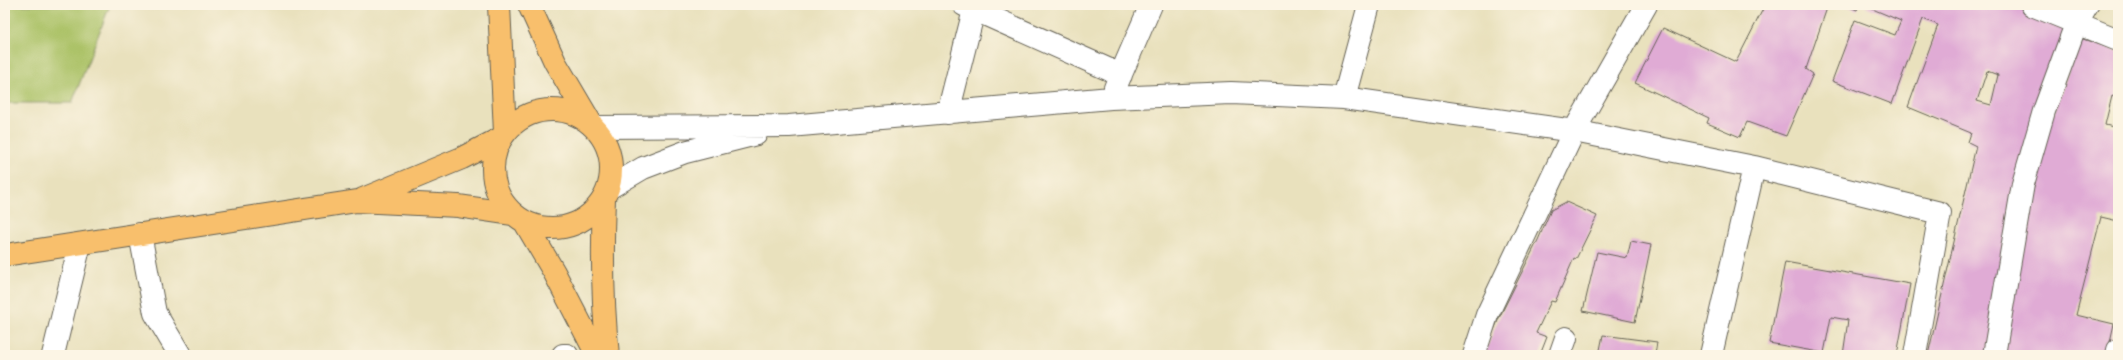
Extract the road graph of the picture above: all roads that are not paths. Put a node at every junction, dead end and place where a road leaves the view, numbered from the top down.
1 (499, 5) edge
2 (529, 5) edge
3 (1151, 5) edge
4 (1369, 5) edge
5 (1646, 5) edge
6 (2032, 5) edge
7 (2087, 5) edge
8 (969, 8) edge
9 (1004, 13) edge
10 (2076, 24) junction
11 (2118, 40) edge
12 (1120, 75) junction
13 (1111, 98) junction
14 (1344, 98) junction
15 (948, 113) junction
16 (593, 125) junction
17 (788, 126) junction
18 (1574, 130) junction
19 (503, 136) junction
20 (1754, 167) junction
21 (607, 193) junction
22 (357, 202) junction
23 (519, 218) junction
24 (140, 234) junction
25 (80, 244) junction
26 (5, 255) edge
27 (2118, 350) edge
28 (53, 355) edge
29 (180, 355) edge
30 (563, 355) edge
31 (567, 355) edge
32 (597, 355) edge
33 (608, 355) edge
34 (1474, 355) edge
35 (1711, 355) edge
36 (1915, 355) edge
37 (1994, 355) edge
38 (2117, 355) edge

1 - 19 main road
2 - 16 main road
3 - 12 street
4 - 14 street
5 - 18 street
6 - 10 street
7 - 10 street
8 - 9 street
8 - 15 street
9 - 12 street
10 - 11 street
10 - 37 street
12 - 13 street
13 - 14 street
13 - 15 street
14 - 18 street
15 - 17 street
16 - 17 street
16 - 19 main road
16 - 21 main road
17 - 21 street
18 - 20 street
18 - 34 street
19 - 22 main road
19 - 23 main road
20 - 35 street
20 - 36 street
21 - 23 main road
21 - 33 main road
22 - 23 main road
22 - 24 main road
23 - 32 main road
24 - 25 main road
24 - 29 street
25 - 26 main road
25 - 28 street
27 - 38 street
30 - 31 street

